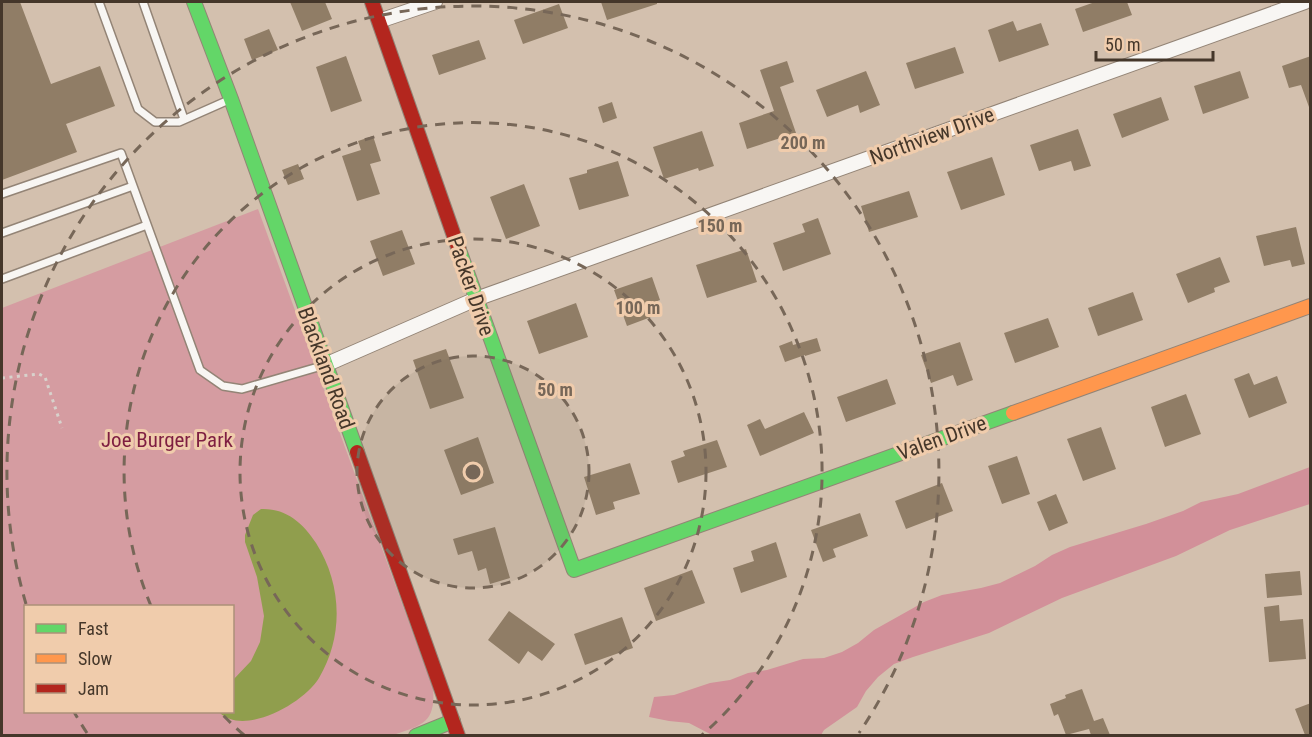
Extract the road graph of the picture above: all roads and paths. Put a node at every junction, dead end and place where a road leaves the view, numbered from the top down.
1 (99, 2) edge
2 (143, 2) edge
3 (194, 2) edge
4 (372, 2) edge
5 (435, 2) edge
6 (1305, 2) edge
7 (379, 21) junction
8 (231, 99) junction
9 (184, 119) junction
10 (133, 186) junction
11 (2, 194) edge
12 (147, 225) junction
13 (2, 233) edge
14 (2, 279) edge
15 (476, 299) junction
16 (1311, 306) edge
17 (325, 364) junction
18 (2, 378) edge
19 (62, 428) dead end
20 (574, 570) joint
21 (453, 721) junction
22 (416, 735) edge
23 (458, 735) edge

1 - 9 lane
2 - 9 lane
3 - 8 street, Blackland Road
4 - 7 street, Packer Drive
5 - 7 street
6 - 15 street, Northview Drive
7 - 15 street, Packer Drive
8 - 9 lane
8 - 17 street, Blackland Road
10 - 11 lane
10 - 12 lane
10 - 13 lane
12 - 14 lane
12 - 17 lane
15 - 17 street, Northview Drive
15 - 20 street, Packer Drive
16 - 20 street, Valen Drive
17 - 21 street, Blackland Road
18 - 19 path
21 - 22 street
21 - 23 street, Blackland Road

